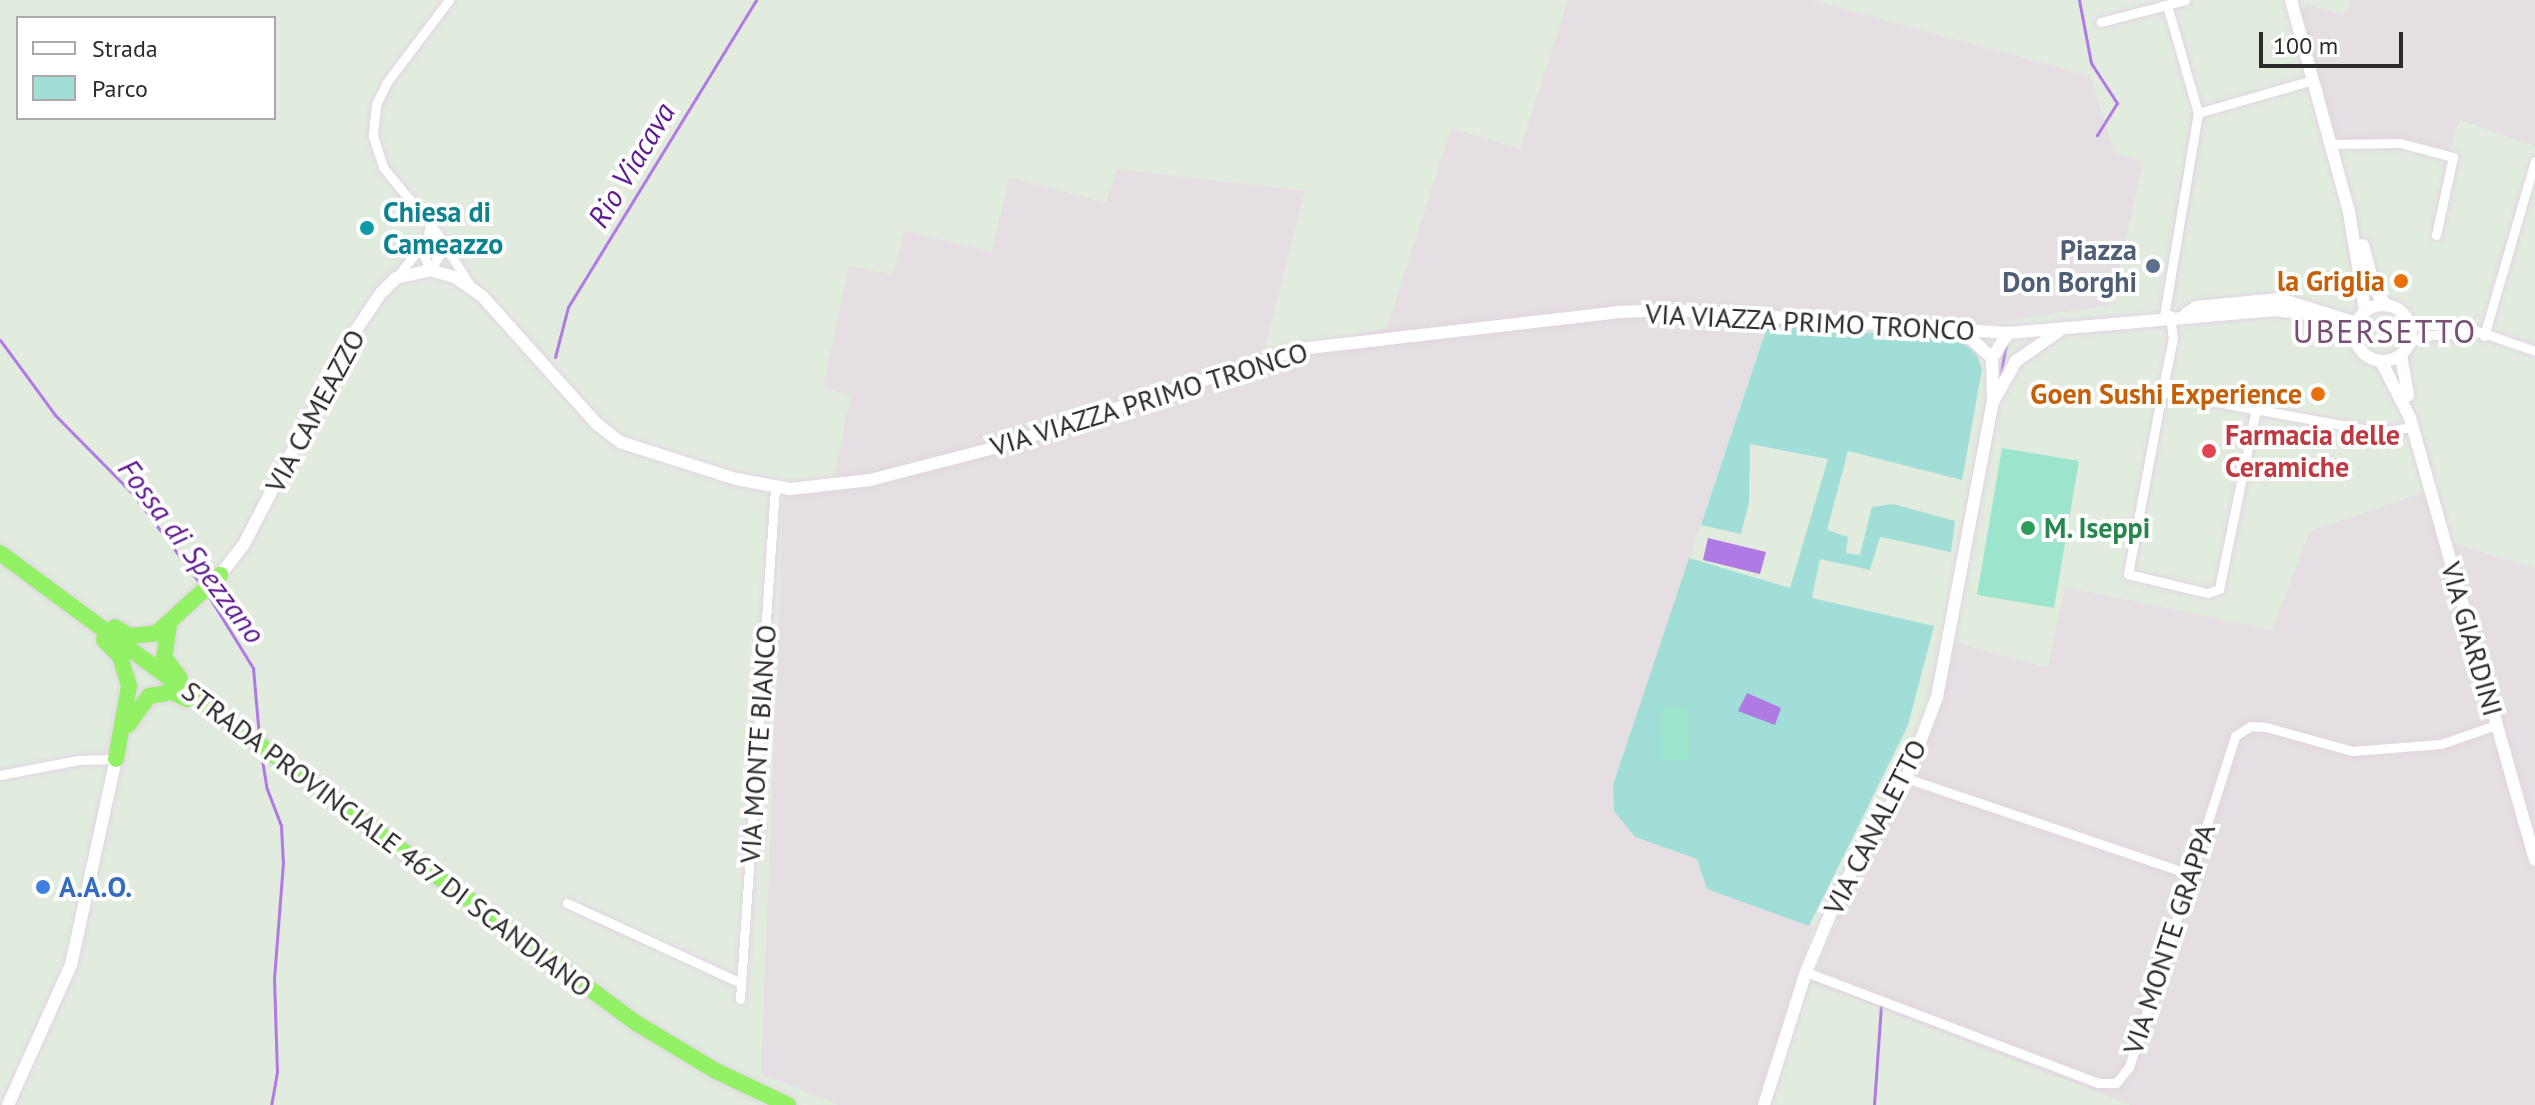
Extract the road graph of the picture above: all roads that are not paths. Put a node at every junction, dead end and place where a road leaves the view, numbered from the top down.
1 (449, 0) edge
2 (2185, 0) edge
3 (2291, 0) edge
4 (2167, 5) junction
5 (2101, 22) dead end
6 (2313, 80) junction
7 (2198, 113) junction
8 (2332, 144) junction
9 (2535, 161) edge
10 (2349, 212) junction
11 (434, 229) junction
12 (2436, 235) dead end
13 (420, 246) junction
14 (430, 270) junction
15 (396, 278) junction
16 (471, 287) junction
17 (2386, 305) junction
18 (2365, 310) junction
19 (2186, 314) junction
20 (2167, 316) junction
21 (2356, 323) junction
22 (2410, 325) junction
23 (2062, 328) junction
24 (1962, 332) junction
25 (2008, 333) junction
26 (2481, 335) junction
27 (2355, 339) junction
28 (2410, 342) junction
29 (2535, 351) edge
30 (2401, 355) junction
31 (1992, 358) junction
32 (2016, 361) junction
33 (2381, 361) junction
34 (2162, 392) junction
35 (1993, 402) junction
36 (2256, 409) junction
37 (2411, 422) junction
38 (775, 488) junction
39 (0, 553) edge
40 (220, 575) joint
41 (81, 613) junction
42 (169, 626) junction
43 (197, 698) junction
44 (215, 712) junction
45 (2496, 725) junction
46 (125, 730) junction
47 (116, 759) junction
48 (0, 775) edge
49 (1901, 777) junction
50 (2535, 860) edge
51 (2189, 874) junction
52 (567, 903) dead end
53 (1806, 972) junction
54 (741, 983) junction
55 (740, 999) dead end
56 (8, 1105) edge
57 (788, 1105) edge
58 (1764, 1105) edge

1 - 11 street
2 - 4 street
3 - 6 street
4 - 5 street
4 - 7 street
6 - 7 street
6 - 8 street
7 - 20 street
8 - 10 street
8 - 12 street
9 - 26 street
10 - 17 street
10 - 18 street
11 - 13 street
11 - 14 street
11 - 16 street
13 - 14 street
13 - 15 street
14 - 15 street
14 - 16 street, VIA VIAZZA PRIMO TRONCO
15 - 40 street, VIA CAMEAZZO
16 - 38 street, VIA VIAZZA PRIMO TRONCO
17 - 18 street
17 - 22 street
18 - 21 street
19 - 20 street, VIA VIAZZA PRIMO TRONCO
19 - 21 street, VIA VIAZZA PRIMO TRONCO
19 - 27 street, VIA VIAZZA PRIMO TRONCO
20 - 23 street, VIA VIAZZA PRIMO TRONCO
20 - 34 street
21 - 27 street
22 - 26 street
22 - 28 street
23 - 25 street, VIA VIAZZA PRIMO TRONCO
23 - 32 street, VIA CANALETTO
24 - 25 street, VIA VIAZZA PRIMO TRONCO
24 - 31 street
24 - 38 street, VIA VIAZZA PRIMO TRONCO
25 - 31 street
25 - 32 street
26 - 28 street
26 - 29 street
27 - 33 street, VIA GIARDINI
28 - 30 street
30 - 33 street
30 - 37 street, VIA GIARDINI
31 - 35 street, VIA CANALETTO
32 - 35 street, VIA CANALETTO
33 - 37 street, VIA GIARDINI
34 - 36 street
34 - 36 street
35 - 49 street, VIA CANALETTO
36 - 37 street
37 - 45 street, VIA GIARDINI
38 - 54 street, VIA MONTE BIANCO
39 - 41 highway, STRADA PROVINCIALE 467 DI SCANDIANO
40 - 42 highway
41 - 42 highway
41 - 43 highway, STRADA PROVINCIALE 467 DI SCANDIANO
41 - 46 highway
42 - 43 highway
43 - 44 highway, STRADA PROVINCIALE 467 DI SCANDIANO
44 - 46 highway
44 - 57 highway, STRADA PROVINCIALE 467 DI SCANDIANO
45 - 50 street, VIA GIARDINI
45 - 51 street, VIA MONTE GRAPPA
46 - 47 highway
47 - 48 street
47 - 56 street
49 - 51 street
49 - 53 street, VIA CANALETTO
51 - 53 street, VIA MONTE GRAPPA
52 - 54 street
53 - 58 street, VIA CANALETTO
54 - 55 street, VIA MONTE BIANCO

